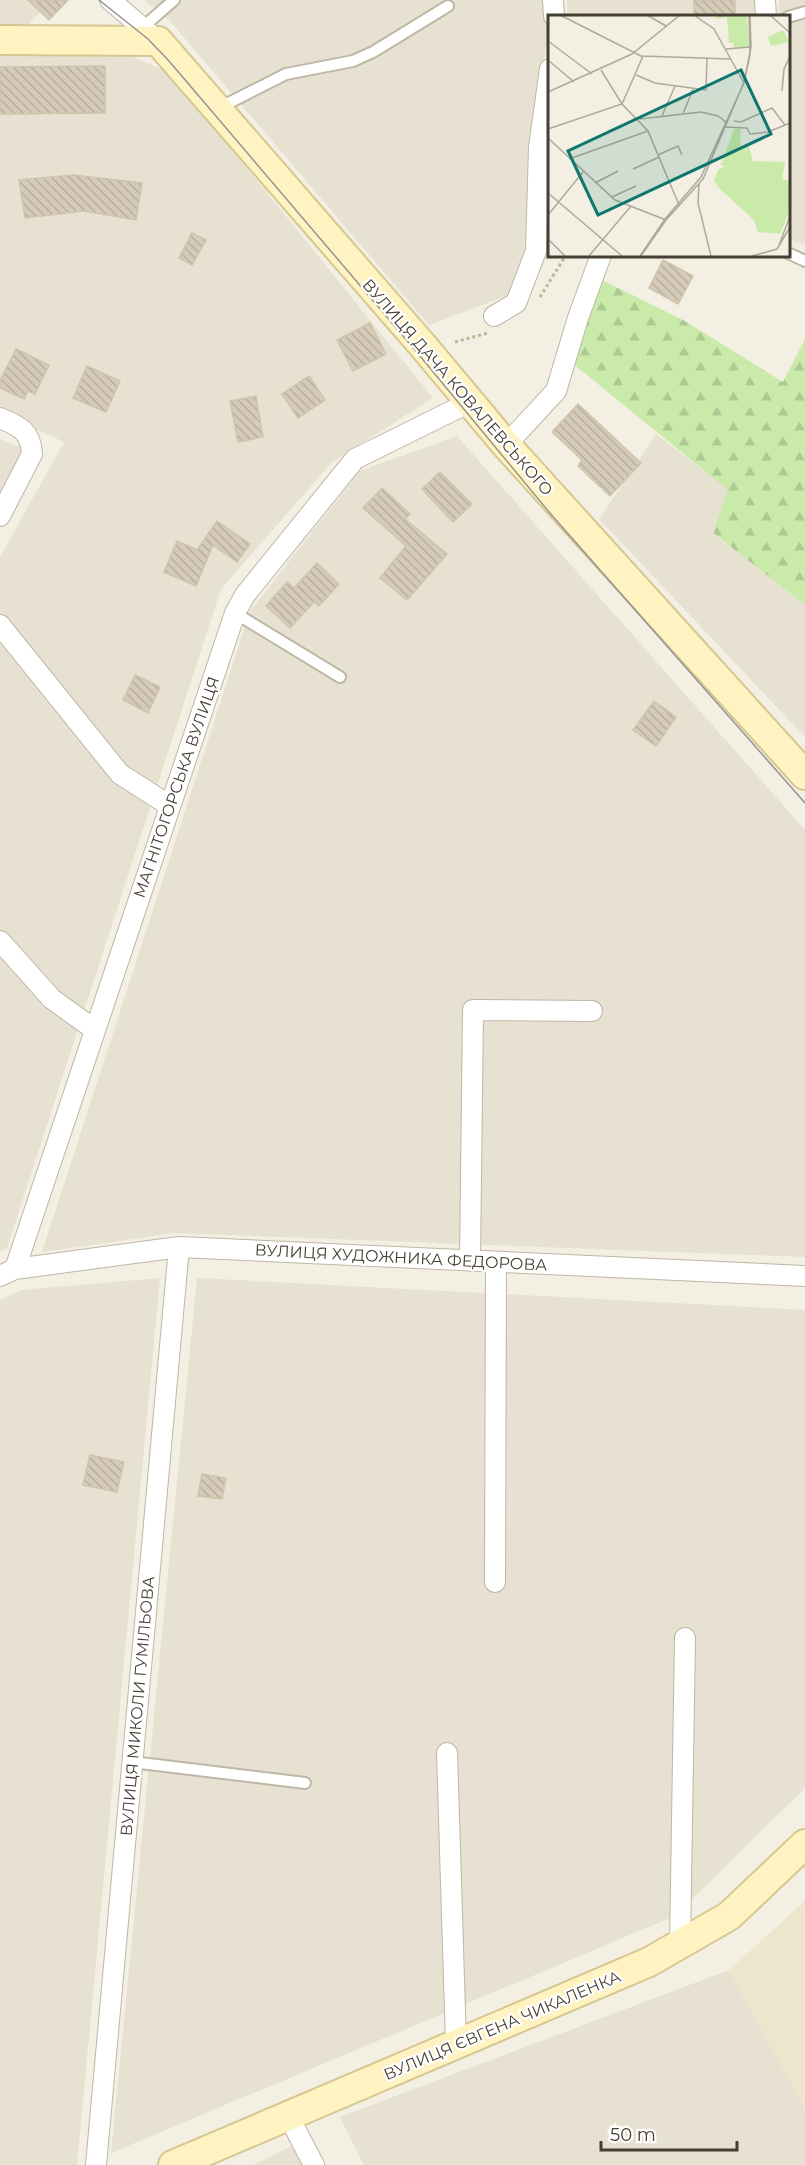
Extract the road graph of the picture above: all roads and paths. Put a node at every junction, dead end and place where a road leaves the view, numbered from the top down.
1 (110, 0) edge
2 (174, 0) edge
3 (553, 0) edge
4 (765, 0) edge
5 (448, 6) dead end
6 (805, 12) edge
7 (554, 15) edge
8 (766, 15) edge
9 (790, 17) edge
10 (151, 34) junction
11 (0, 40) edge
12 (548, 83) edge
13 (217, 109) junction
14 (790, 254) edge
15 (601, 256) edge
16 (805, 261) edge
17 (494, 316) dead end
18 (470, 402) junction
19 (0, 418) edge
20 (506, 445) junction
21 (0, 516) edge
22 (235, 613) junction
23 (0, 625) edge
24 (340, 677) dead end
25 (805, 775) edge
26 (170, 806) junction
27 (0, 941) edge
28 (592, 1011) dead end
29 (95, 1030) junction
30 (179, 1247) junction
31 (470, 1261) junction
32 (496, 1262) junction
33 (8, 1273) edge
34 (805, 1276) edge
35 (495, 1582) dead end
36 (685, 1638) dead end
37 (447, 1754) dead end
38 (132, 1762) junction
39 (305, 1783) dead end
40 (805, 1844) edge
41 (680, 1945) junction
42 (456, 2044) junction
43 (289, 2117) junction
44 (96, 2165) edge
45 (173, 2165) edge
46 (314, 2165) edge

1 - 10 street, ВУЛИЦЯ ДАЧА КОВАЛЕВСЬКОГО
2 - 10 lane
3 - 7 street
4 - 8 street
5 - 13 lane
6 - 9 lane
10 - 11 street
10 - 13 street, ВУЛИЦЯ ДАЧА КОВАЛЕВСЬКОГО
12 - 17 street
13 - 18 street, ВУЛИЦЯ ДАЧА КОВАЛЕВСЬКОГО
14 - 16 lane
15 - 20 street
18 - 20 street, ВУЛИЦЯ ДАЧА КОВАЛЕВСЬКОГО
18 - 22 street, МАГНІТОГОРСЬКА ВУЛИЦЯ
19 - 21 street
20 - 25 street, ВУЛИЦЯ ДАЧА КОВАЛЕВСЬКОГО
22 - 24 lane
22 - 26 street, МАГНІТОГОРСЬКА ВУЛИЦЯ
23 - 26 street
26 - 29 street, МАГНІТОГОРСЬКА ВУЛИЦЯ
27 - 29 street
28 - 31 street
29 - 33 street, МАГНІТОГОРСЬКА ВУЛИЦЯ
30 - 31 street, ВУЛИЦЯ ХУДОЖНИКА ФЕДОРОВА
30 - 33 street, ВУЛИЦЯ ХУДОЖНИКА ФЕДОРОВА
30 - 38 street, ВУЛИЦЯ МИКОЛИ ГУМІЛЬОВА
31 - 32 street, ВУЛИЦЯ ХУДОЖНИКА ФЕДОРОВА
32 - 34 street, ВУЛИЦЯ ХУДОЖНИКА ФЕДОРОВА
32 - 35 street
36 - 41 street
37 - 42 street
38 - 39 lane
38 - 44 street, ВУЛИЦЯ МИКОЛИ ГУМІЛЬОВА
40 - 41 street, ВУЛИЦЯ ЄВГЕНА ЧИКАЛЕНКА
41 - 42 street, ВУЛИЦЯ ЄВГЕНА ЧИКАЛЕНКА
42 - 43 street, ВУЛИЦЯ ЄВГЕНА ЧИКАЛЕНКА
43 - 45 street, ВУЛИЦЯ ЄВГЕНА ЧИКАЛЕНКА
43 - 46 street

